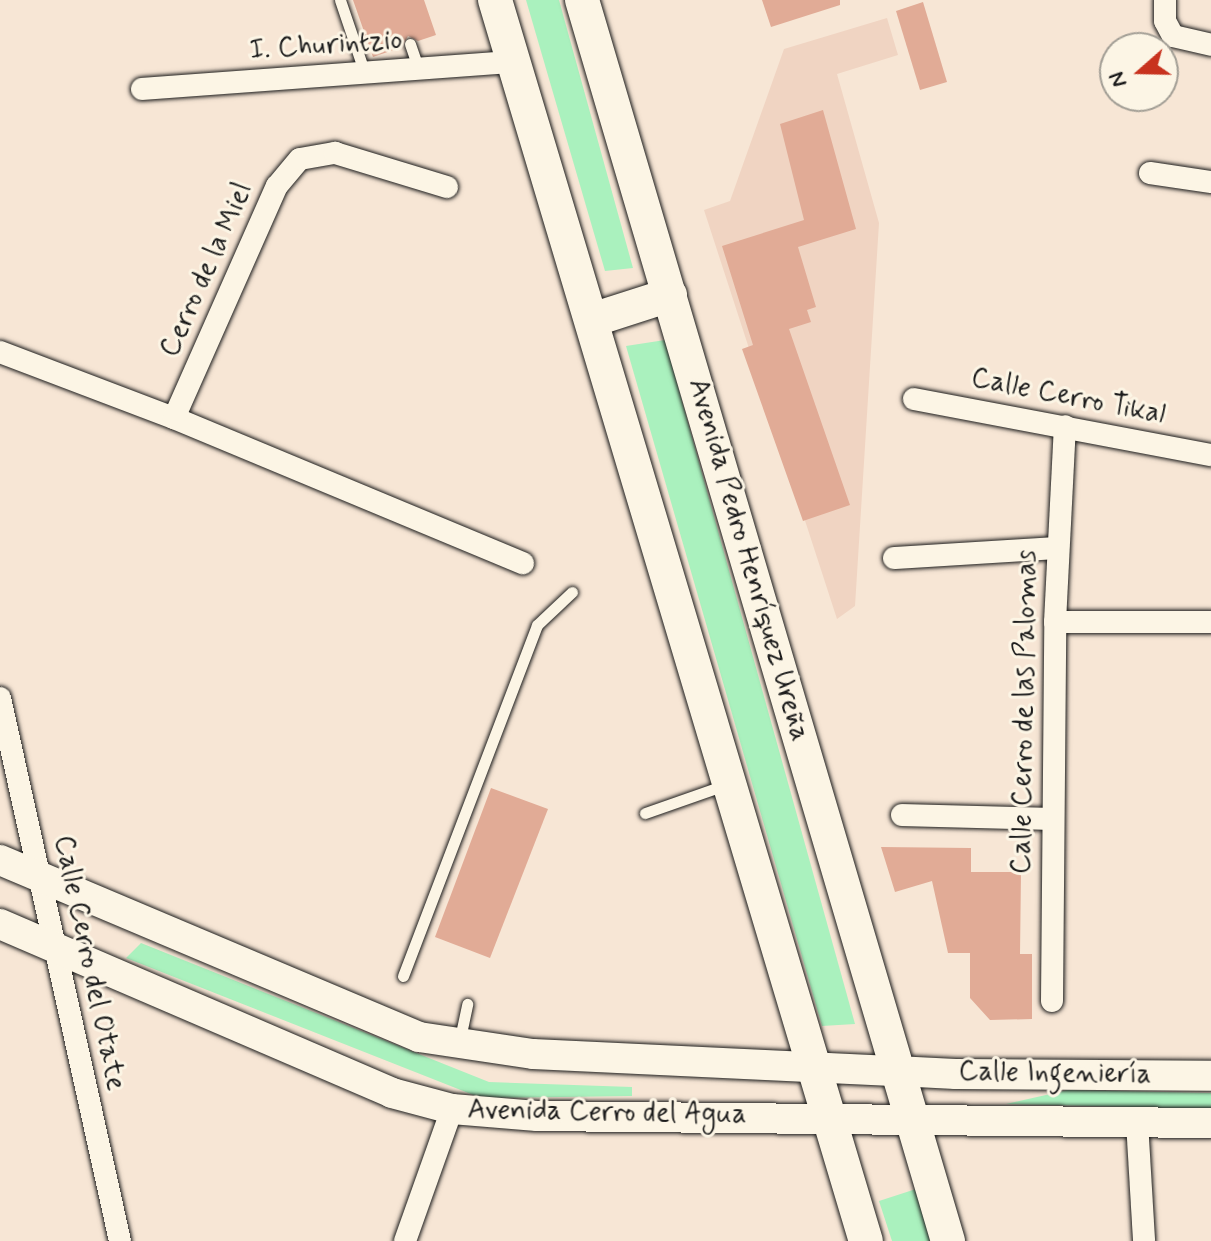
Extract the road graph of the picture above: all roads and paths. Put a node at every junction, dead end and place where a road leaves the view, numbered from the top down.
1 (340, 0) edge
2 (495, 0) edge
3 (582, 0) edge
4 (1165, 0) edge
5 (410, 44) dead end
6 (1211, 45) edge
7 (513, 62) junction
8 (419, 70) junction
9 (366, 74) junction
10 (142, 89) dead end
11 (1150, 173) dead end
12 (1211, 182) edge
13 (447, 187) dead end
14 (670, 295) junction
15 (592, 320) junction
16 (0, 352) edge
17 (914, 399) dead end
18 (174, 418) junction
19 (1065, 426) junction
20 (1211, 455) edge
21 (1058, 548) junction
22 (894, 558) dead end
23 (523, 563) dead end
24 (572, 592) dead end
25 (1055, 622) junction
26 (1211, 622) edge
27 (0, 698) edge
28 (729, 784) junction
29 (645, 813) dead end
30 (902, 815) dead end
31 (1052, 819) junction
32 (0, 860) edge
33 (37, 874) junction
34 (0, 924) edge
35 (52, 943) junction
36 (403, 976) dead end
37 (1052, 1001) dead end
38 (467, 1004) dead end
39 (459, 1043) junction
40 (813, 1066) junction
41 (899, 1071) junction
42 (1000, 1073) junction
43 (1211, 1076) edge
44 (452, 1109) junction
45 (828, 1117) junction
46 (995, 1118) junction
47 (915, 1120) junction
48 (1137, 1122) junction
49 (1211, 1123) edge
50 (120, 1241) edge
51 (405, 1241) edge
52 (866, 1241) edge
53 (948, 1241) edge
54 (1144, 1241) edge

1 - 9 lane
2 - 7 main road
3 - 14 main road, Avenida Pedro Henríquez Ureña
4 - 6 street
5 - 8 lane
7 - 8 street, I. Churintzio
7 - 15 main road
8 - 9 street, I. Churintzio
9 - 10 street, I. Churintzio
11 - 12 street
13 - 18 street, Cerro de la Miel
14 - 15 main road
14 - 41 main road, Avenida Pedro Henríquez Ureña
15 - 28 main road
16 - 18 street
17 - 19 street, Calle Cerro Tikal
18 - 23 street
19 - 20 street, Calle Cerro Tikal
19 - 21 street, Calle Cerro de las Palomas
21 - 22 street
21 - 25 street, Calle Cerro de las Palomas
24 - 36 lane
25 - 26 street
25 - 31 street, Calle Cerro de las Palomas
27 - 33 street, Calle Cerro del Otate
28 - 29 lane
28 - 40 main road
30 - 31 street
31 - 37 street, Calle Cerro de las Palomas
32 - 33 street, Avenida Cerro del Agua
33 - 35 street, Calle Cerro del Otate
33 - 39 street, Avenida Cerro del Agua
34 - 35 street, Avenida Cerro del Agua
35 - 44 street, Avenida Cerro del Agua
35 - 50 street, Calle Cerro del Otate
38 - 39 lane
39 - 40 street, Avenida Cerro del Agua
40 - 41 street, Avenida Cerro del Agua
40 - 45 main road
41 - 42 street, Calle Ingeniería
41 - 47 main road, Avenida Pedro Henríquez Ureña
42 - 43 street, Calle Ingeniería
42 - 46 street
44 - 45 street, Avenida Cerro del Agua
44 - 51 street
45 - 47 street, Avenida Cerro del Agua
45 - 52 main road
46 - 47 street, Calle Ingeniería
46 - 48 street, Calle Ingeniería
47 - 53 main road, Avenida Pedro Henríquez Ureña
48 - 49 street, Calle Ingeniería
48 - 54 street

